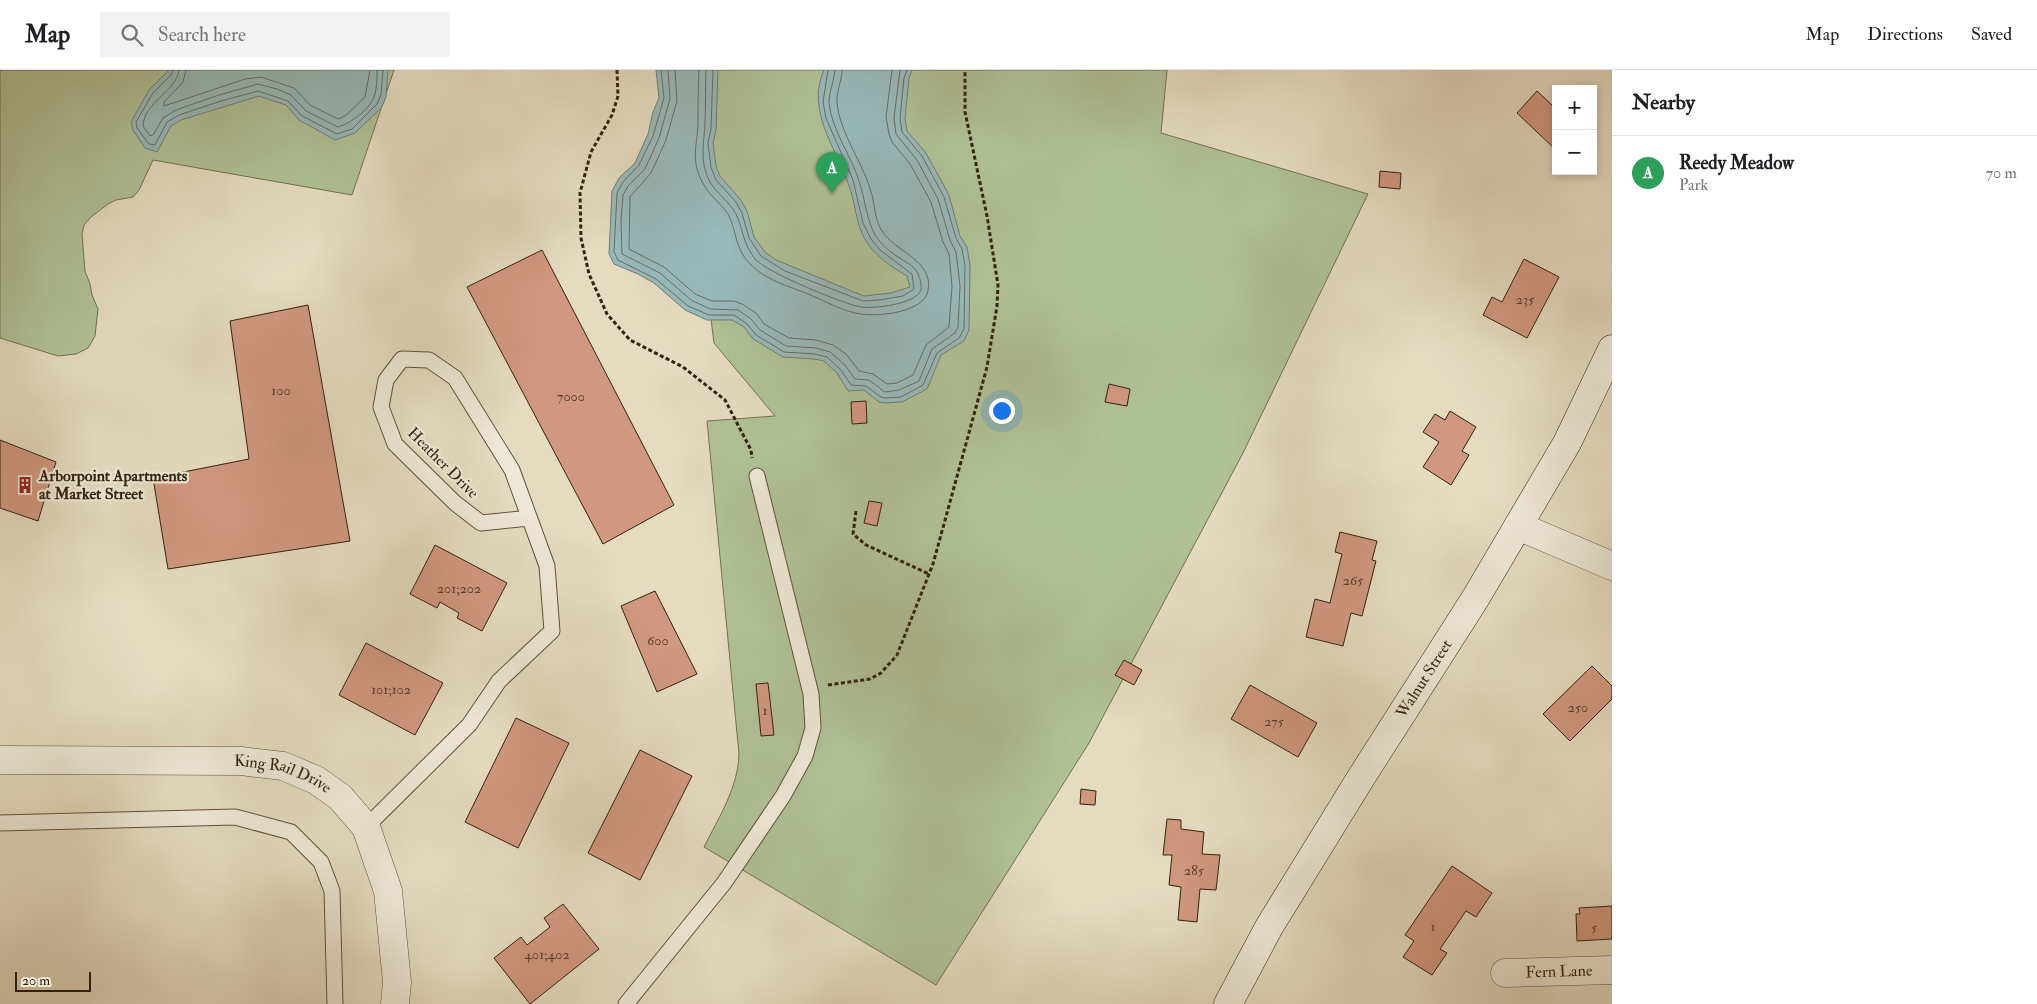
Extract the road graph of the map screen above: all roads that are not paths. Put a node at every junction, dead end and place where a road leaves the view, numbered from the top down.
1 (1612, 349) edge
2 (757, 476) road end
3 (529, 518) junction
4 (1518, 526) junction
5 (1612, 566) edge
6 (0, 760) edge
7 (0, 823) edge
8 (366, 827) junction
9 (1612, 970) edge
10 (1505, 972) dead end
11 (335, 1004) edge
12 (395, 1004) edge
13 (626, 1004) edge
14 (1228, 1004) edge

1 - 4 street, Walnut Street
2 - 13 lane
3 - 3 lane, Heather Drive
3 - 8 lane, Heather Drive
4 - 5 street
4 - 14 street, Walnut Street
6 - 8 street, King Rail Drive
7 - 11 lane
8 - 12 street, King Rail Drive
9 - 10 street, Fern Lane

